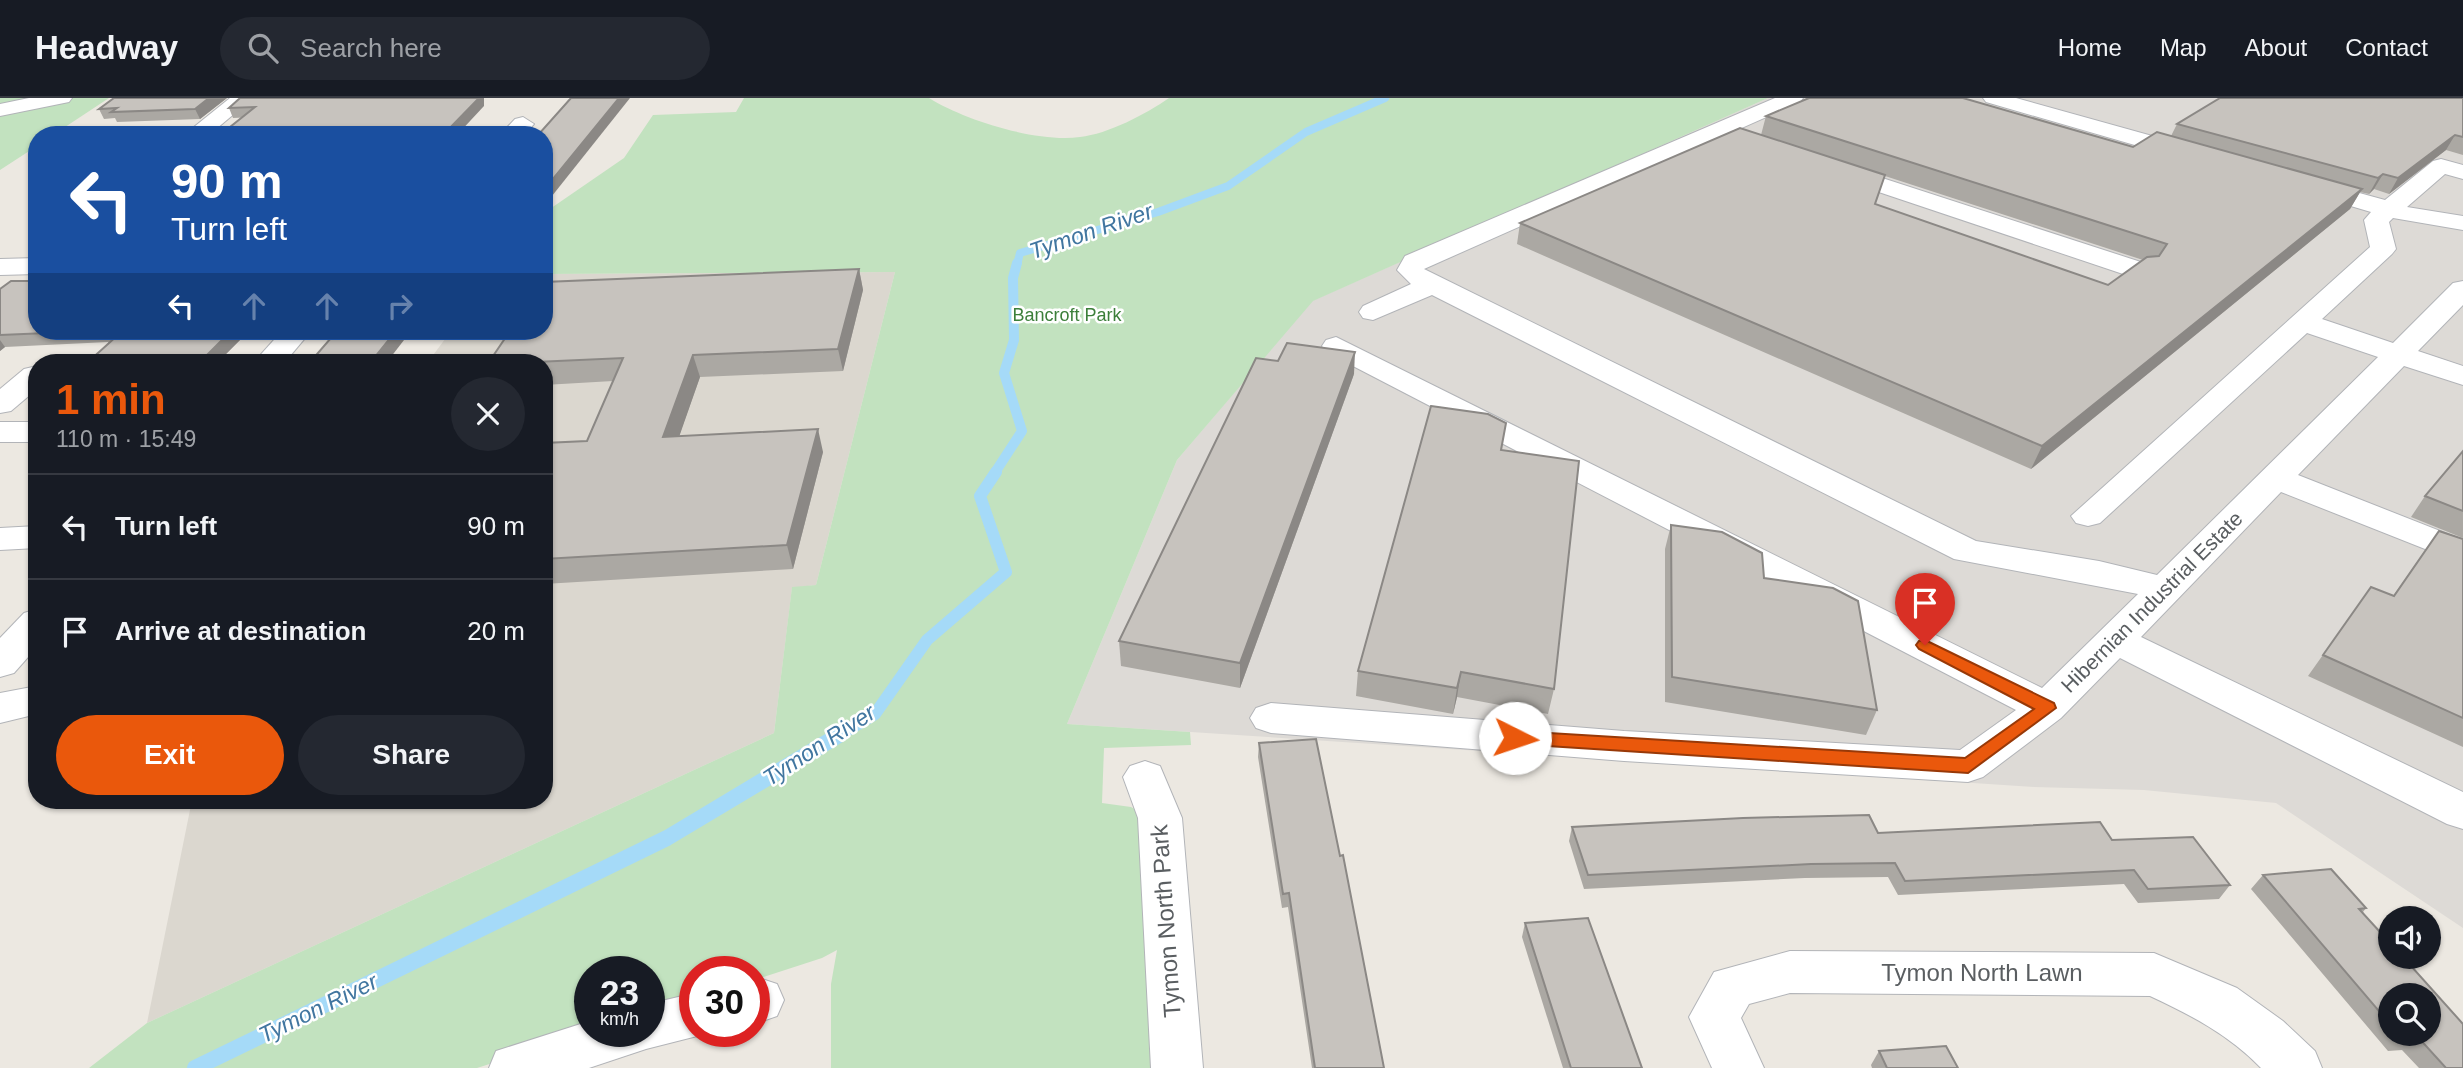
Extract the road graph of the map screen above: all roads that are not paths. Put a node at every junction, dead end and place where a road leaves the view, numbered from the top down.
1 (62, 98) edge
2 (243, 98) edge
3 (1793, 98) edge
4 (1993, 98) edge
5 (2057, 98) edge
6 (0, 110) edge
7 (2034, 110) junction
8 (207, 126) edge
9 (1810, 161) edge
10 (2216, 161) edge
11 (2463, 172) edge
12 (2290, 181) edge
13 (2388, 207) junction
14 (2463, 217) edge
15 (2463, 223) edge
16 (2138, 270) edge
17 (1433, 284) junction
18 (2463, 289) edge
19 (1373, 312) dead end
20 (2302, 321) junction
21 (289, 340) edge
22 (1336, 346) edge
23 (276, 354) edge
24 (2398, 354) junction
25 (2463, 376) edge
26 (28, 381) edge
27 (0, 404) edge
28 (0, 432) edge
29 (28, 432) edge
30 (2276, 478) junction
31 (2088, 516) dead end
32 (28, 537) edge
33 (0, 539) edge
34 (2463, 553) edge
35 (2166, 589) junction
36 (28, 632) edge
37 (2115, 640) junction
38 (0, 663) edge
39 (28, 702) edge
40 (0, 708) edge
41 (2048, 708) junction
42 (1271, 719) dead end
43 (1144, 777) dead end
44 (2463, 812) edge
45 (581, 1047) edge
46 (515, 1068) edge
47 (1177, 1068) edge
48 (1738, 1068) edge
49 (2296, 1068) edge

1 - 6 street
2 - 8 street
3 - 17 street
4 - 7 street
5 - 7 street
7 - 10 street
9 - 16 street
11 - 13 street
12 - 13 street
13 - 14 street
13 - 15 street
13 - 20 lane
17 - 19 street
17 - 35 street
18 - 24 street, Hibernian Industrial Estate
20 - 24 street
20 - 31 lane
21 - 23 street
22 - 41 street
24 - 25 street
24 - 30 street, Hibernian Industrial Estate
26 - 27 street
28 - 29 street
30 - 34 street
30 - 35 street, Hibernian Industrial Estate
32 - 33 street
35 - 37 street, Hibernian Industrial Estate
36 - 38 street
37 - 41 street, Hibernian Industrial Estate
37 - 44 street
39 - 40 street
41 - 42 street, Hibernian Industrial Estate
43 - 47 street, Tymon North Park
45 - 46 street
48 - 49 street, Tymon North Lawn

